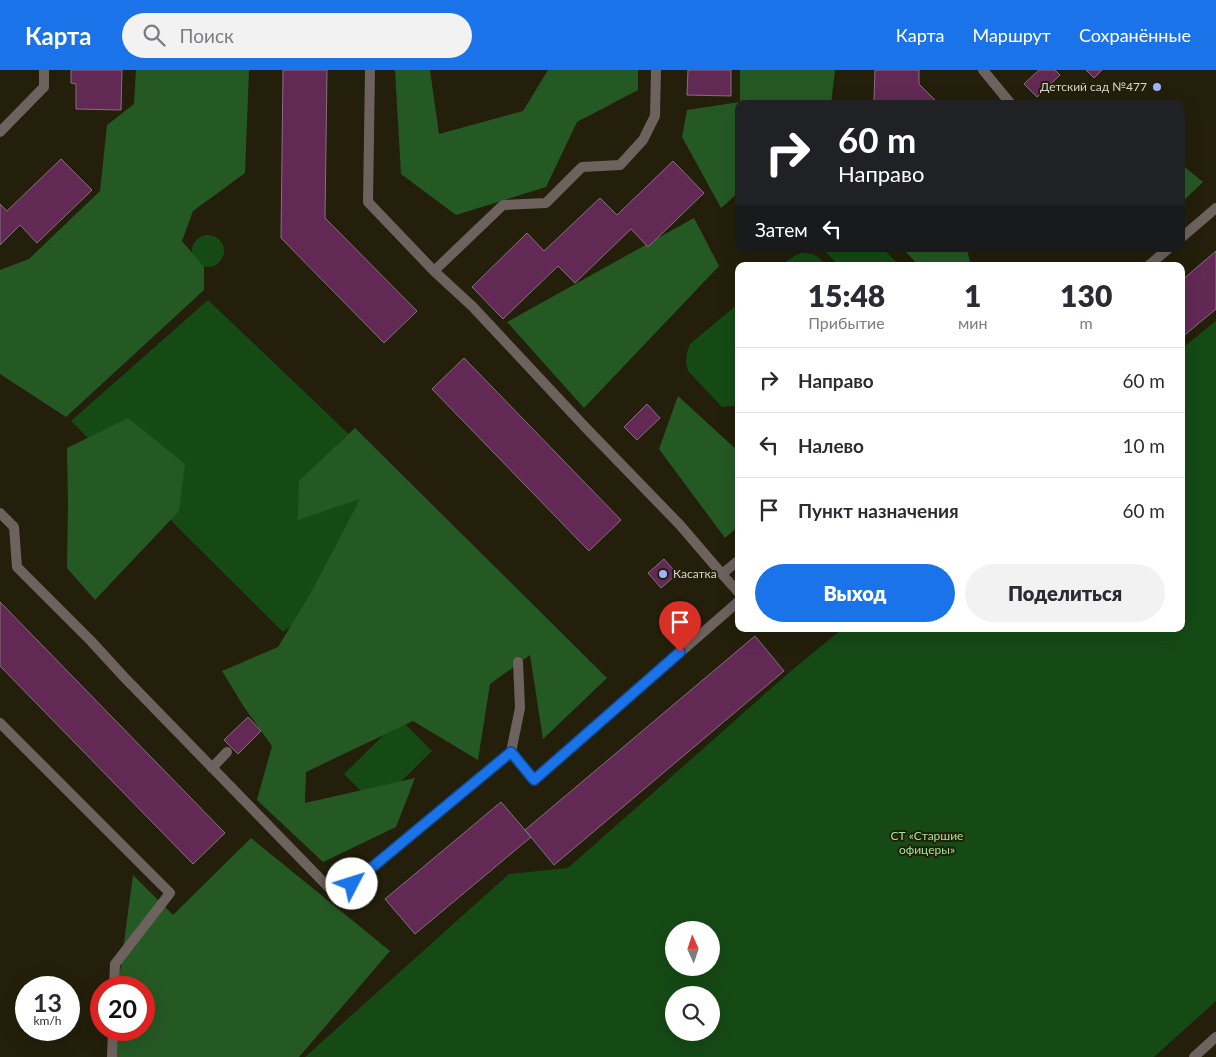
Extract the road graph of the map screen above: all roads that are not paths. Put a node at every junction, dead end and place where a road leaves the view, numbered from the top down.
1 (44, 70) edge
2 (370, 70) edge
3 (656, 70) edge
4 (984, 70) edge
5 (1008, 100) edge
6 (0, 132) edge
7 (1216, 208) edge
8 (1185, 235) edge
9 (1164, 252) edge
10 (1153, 262) edge
11 (434, 271) junction
12 (0, 513) edge
13 (735, 563) edge
14 (722, 574) junction
15 (735, 589) edge
16 (735, 604) edge
17 (518, 662) dead end
18 (0, 723) edge
19 (227, 752) dead end
20 (511, 752) junction
21 (212, 768) junction
22 (114, 976) edge
23 (1216, 1037) edge
24 (113, 1041) edge
25 (112, 1057) edge
26 (1194, 1057) edge

1 - 6 street
2 - 11 street
3 - 11 street
4 - 5 street
7 - 8 street
9 - 10 street
11 - 14 street
12 - 21 street
13 - 14 street
14 - 15 street
16 - 20 street
17 - 20 street
18 - 22 street
19 - 21 street
20 - 21 street
23 - 26 street
24 - 25 street

